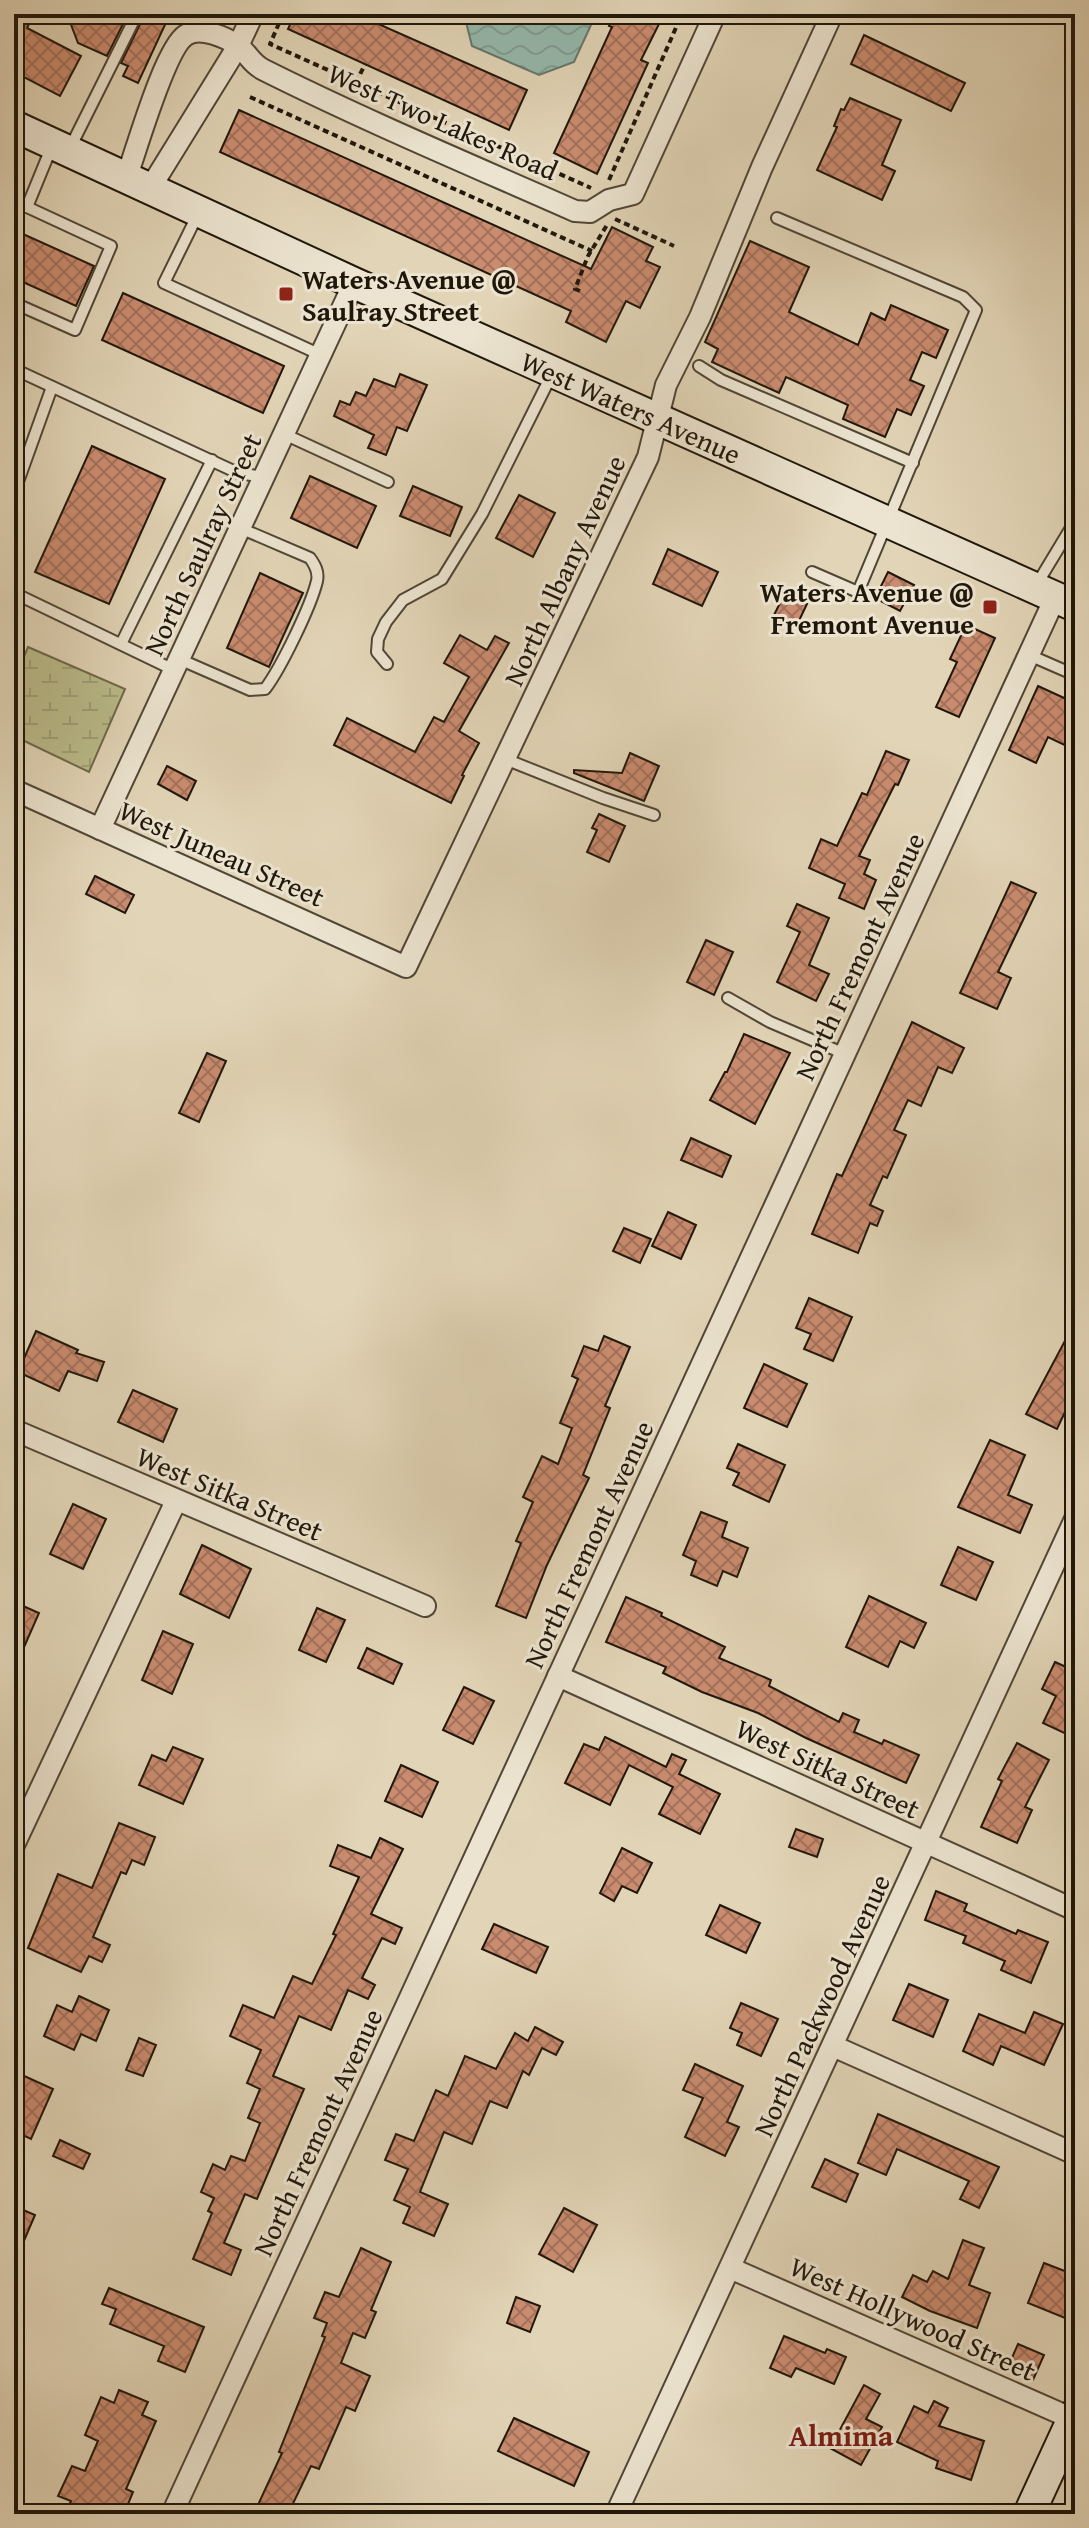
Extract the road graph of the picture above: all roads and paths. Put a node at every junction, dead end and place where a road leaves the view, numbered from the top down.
1 (137, 14) edge
2 (253, 14) edge
3 (283, 14) edge
4 (379, 14) edge
5 (682, 14) edge
6 (715, 14) edge
7 (832, 14) edge
8 (381, 25) dead end
9 (238, 46) junction
10 (365, 64) dead end
11 (356, 83) junction
12 (250, 97) dead end
13 (14, 126) edge
14 (61, 148) junction
15 (138, 184) junction
16 (607, 185) dead end
17 (599, 191) dead end
18 (14, 201) edge
19 (27, 207) junction
20 (199, 212) junction
21 (777, 218) dead end
22 (674, 246) dead end
23 (592, 251) junction
24 (588, 256) junction
25 (595, 259) dead end
26 (354, 283) junction
27 (580, 291) dead end
28 (14, 303) edge
29 (321, 355) junction
30 (699, 366) dead end
31 (14, 369) edge
32 (552, 372) junction
33 (52, 387) junction
34 (658, 419) junction
35 (284, 434) junction
36 (212, 460) junction
37 (913, 463) junction
38 (264, 477) junction
39 (388, 482) dead end
40 (14, 493) edge
41 (1075, 521) edge
42 (889, 523) junction
43 (240, 528) junction
44 (812, 572) dead end
45 (14, 593) edge
46 (1055, 597) edge
47 (121, 644) junction
48 (1029, 655) junction
49 (177, 664) junction
50 (387, 664) dead end
51 (1075, 675) edge
52 (505, 759) junction
53 (14, 790) edge
54 (654, 815) dead end
55 (100, 829) junction
56 (406, 967) joint
57 (728, 998) dead end
58 (845, 1054) junction
59 (14, 1430) edge
60 (176, 1501) junction
61 (1075, 1519) edge
62 (425, 1606) dead end
63 (558, 1676) junction
64 (926, 1844) junction
65 (14, 1845) edge
66 (1075, 1910) edge
67 (833, 2046) junction
68 (1075, 2154) edge
69 (730, 2268) junction
70 (1074, 2416) edge
71 (172, 2514) edge
72 (616, 2514) edge
73 (1029, 2514) edge

1 - 14 lane
2 - 9 street
3 - 11 path
4 - 8 path
5 - 16 path
6 - 9 street, West Two Lakes Road
7 - 34 street, North Albany Avenue
9 - 15 street
9 - 15 street
10 - 11 path
11 - 17 path
12 - 23 path
13 - 14 main road, West Waters Avenue
14 - 15 main road, West Waters Avenue
14 - 19 lane
15 - 20 main road, West Waters Avenue
18 - 19 lane
19 - 28 lane
20 - 26 main road, West Waters Avenue
20 - 29 lane
21 - 37 lane
22 - 23 path
23 - 24 path
24 - 25 path
24 - 27 path
26 - 29 street, North Saulray Street
26 - 32 main road, West Waters Avenue
29 - 35 street, North Saulray Street
30 - 37 lane
31 - 33 lane
32 - 34 main road, West Waters Avenue
32 - 50 lane
33 - 36 lane
33 - 40 lane
34 - 42 main road, West Waters Avenue
34 - 52 street, North Albany Avenue
35 - 38 street, North Saulray Street
35 - 39 lane
36 - 38 lane
36 - 47 lane
37 - 42 lane
38 - 43 street, North Saulray Street
41 - 46 lane
42 - 44 lane
42 - 46 main road, West Waters Avenue
43 - 49 street, North Saulray Street
43 - 49 lane
45 - 47 lane
46 - 48 street, North Fremont Avenue
47 - 49 lane
48 - 51 lane
48 - 58 street, North Fremont Avenue
49 - 55 street, North Saulray Street
52 - 54 lane
52 - 56 street, North Albany Avenue
53 - 55 street, West Juneau Street
55 - 56 street, West Juneau Street
57 - 58 lane
58 - 63 street, North Fremont Avenue
59 - 60 street, West Sitka Street
60 - 62 street, West Sitka Street
60 - 65 street
61 - 64 street, North Packwood Avenue
63 - 64 street, West Sitka Street
63 - 71 street, North Fremont Avenue
64 - 66 street, West Sitka Street
64 - 67 street, North Packwood Avenue
67 - 68 street
67 - 69 street, North Packwood Avenue
69 - 70 street, West Hollywood Street
69 - 72 street, North Packwood Avenue
70 - 73 main road

